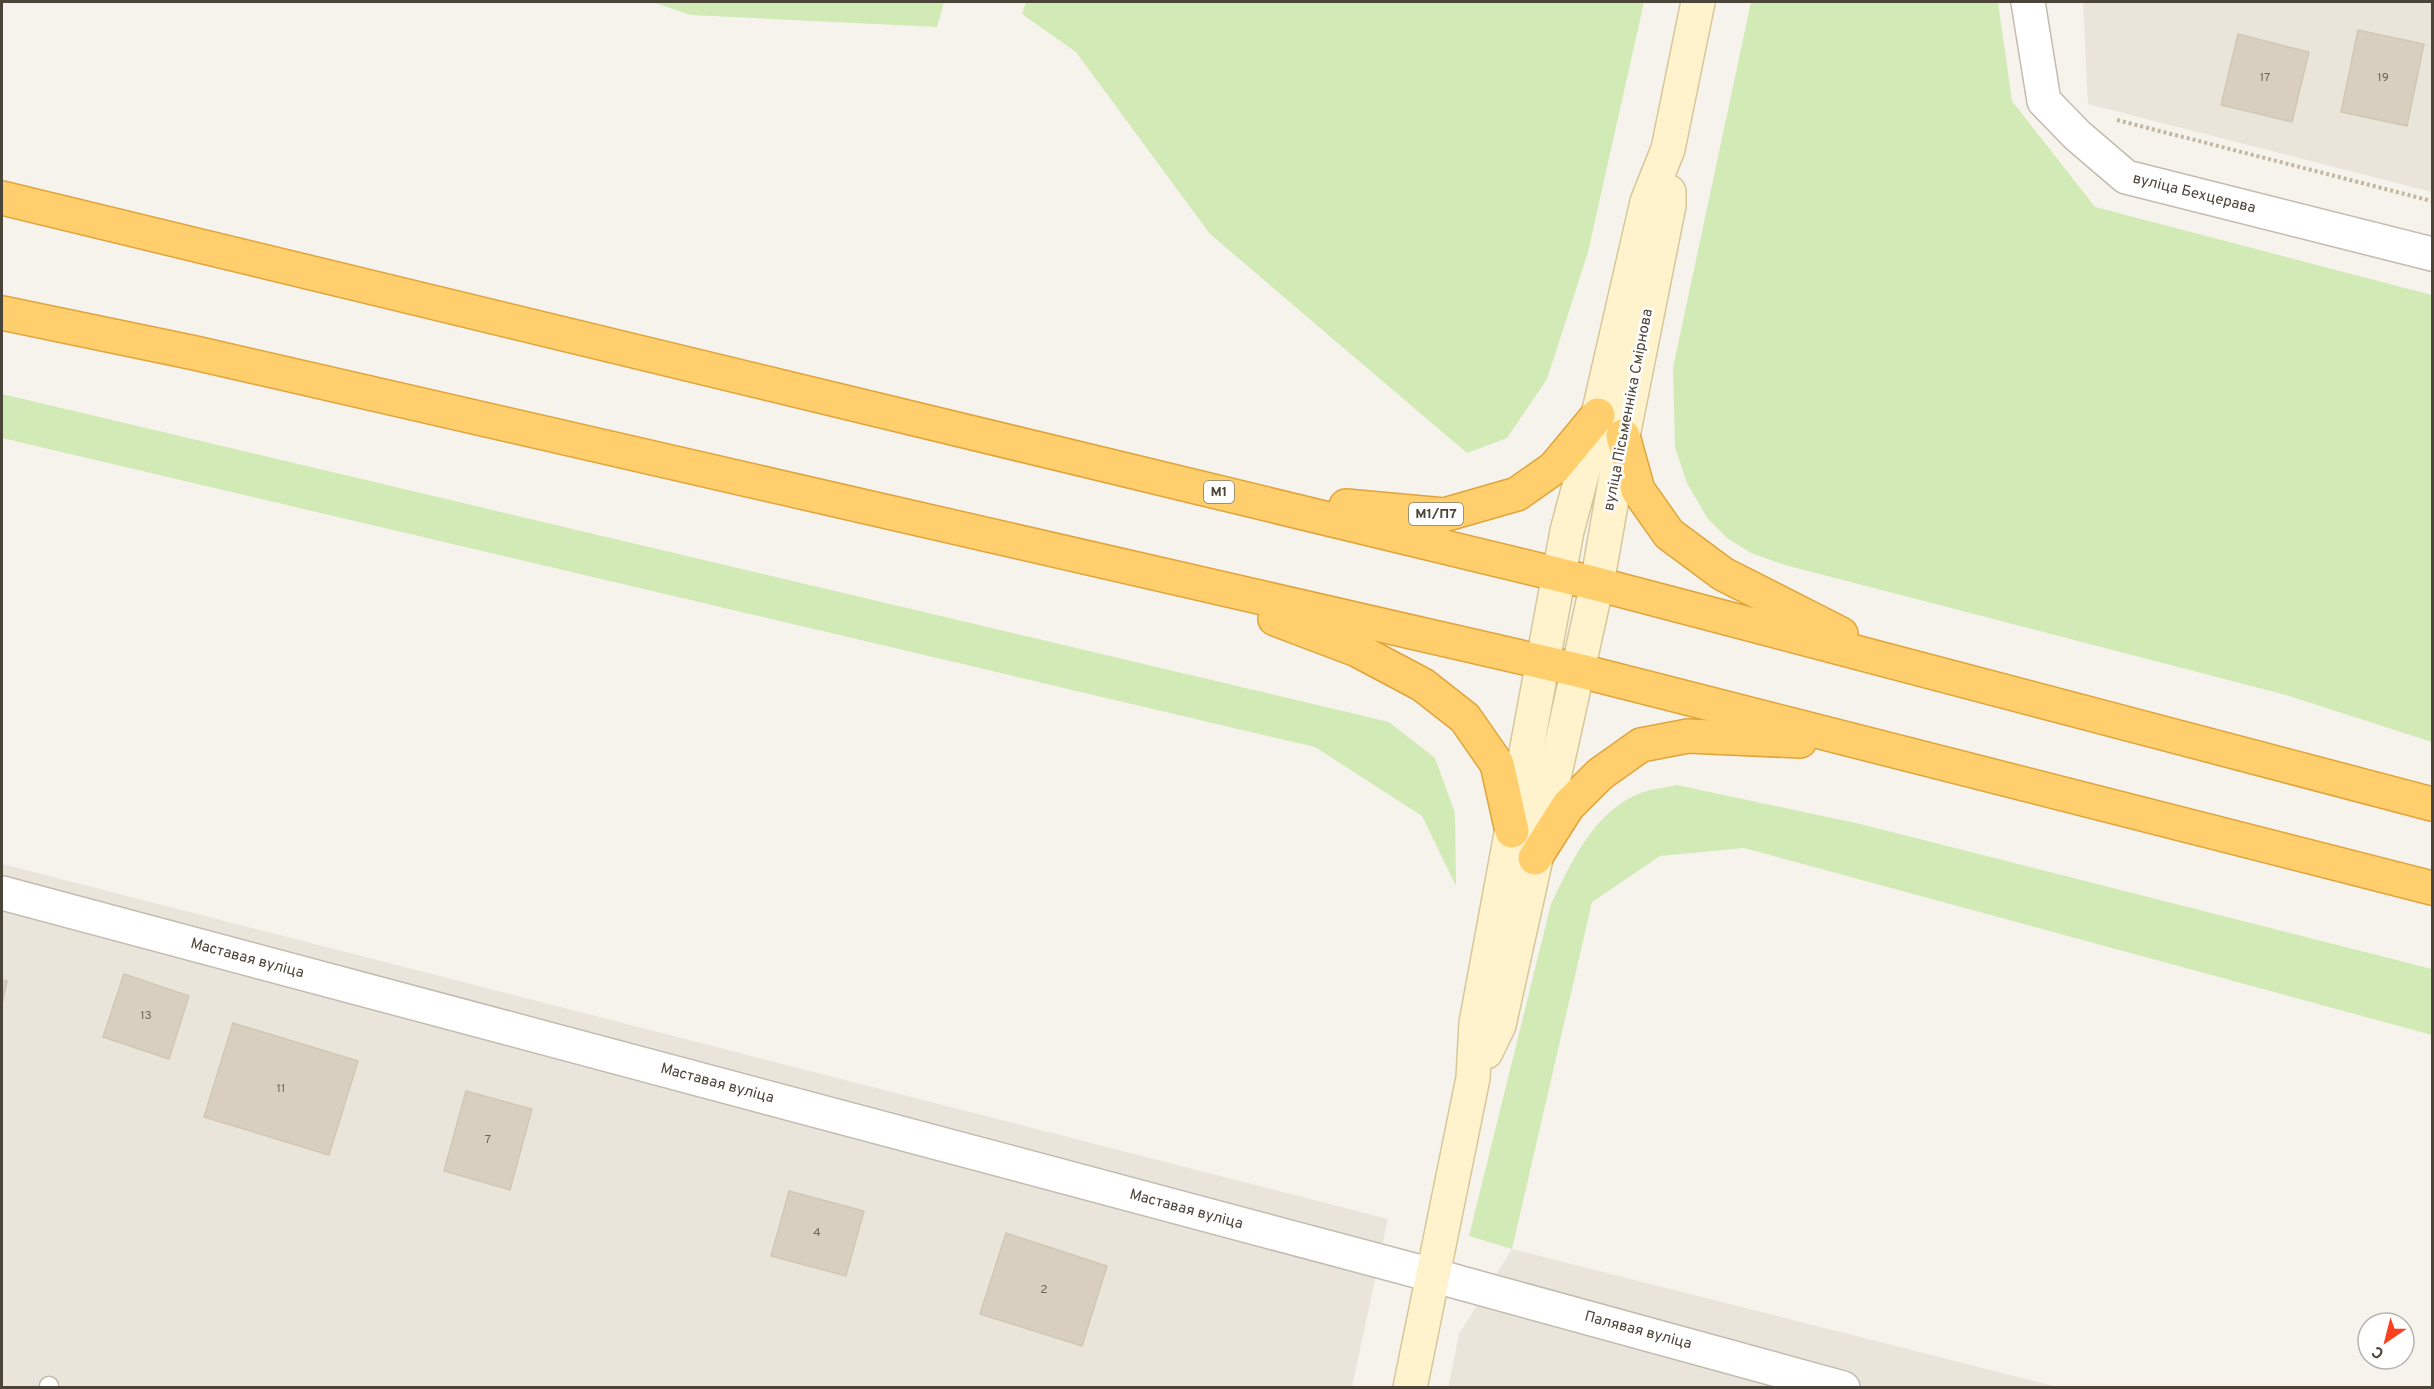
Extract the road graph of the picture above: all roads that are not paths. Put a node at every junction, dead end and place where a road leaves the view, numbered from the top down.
1 (1698, 2) edge
2 (2028, 2) edge
3 (1668, 148) junction
4 (2, 198) edge
5 (2433, 254) edge
6 (2, 314) edge
7 (1598, 414) junction
8 (1623, 436) junction
9 (1239, 496) junction
10 (1158, 575) junction
11 (1560, 575) junction
12 (1597, 584) junction
13 (1544, 663) junction
14 (1899, 664) junction
15 (1576, 670) junction
16 (1871, 745) junction
17 (2433, 804) edge
18 (1512, 831) junction
19 (1535, 858) junction
20 (2433, 888) edge
21 (2, 893) edge
22 (1473, 1078) junction
23 (1432, 1275) junction
24 (1410, 1388) edge
25 (1843, 1388) edge

1 - 3 main road, вуліца Пісьменніка Смірнова / М1/П7
2 - 5 street, вуліца Бехцерава
3 - 7 main road, вуліца Пісьменніка Смірнова / М1/П7
3 - 8 main road, вуліца Пісьменніка Смірнова / М1/П7
4 - 9 highway, М1
6 - 10 highway
7 - 9 highway, М1/П7
7 - 11 main road, вуліца Пісьменніка Смірнова / М1/П7
8 - 12 main road, вуліца Пісьменніка Смірнова / М1/П7
8 - 14 highway, М1/П7
9 - 11 highway, М1
10 - 13 highway
10 - 18 highway
11 - 12 highway, М1
11 - 13 main road, вуліца Пісьменніка Смірнова / М1/П7
12 - 14 highway, М1
12 - 15 main road, вуліца Пісьменніка Смірнова / М1/П7
13 - 15 highway
13 - 18 main road, вуліца Пісьменніка Смірнова
14 - 17 highway, М1
15 - 16 highway
15 - 19 main road, вуліца Пісьменніка Смірнова
16 - 19 highway
16 - 20 highway
18 - 22 main road, вуліца Пісьменніка Смірнова
19 - 22 main road, вуліца Пісьменніка Смірнова
21 - 23 street, Маставая вуліца
22 - 23 main road
23 - 24 main road
23 - 25 street, Палявая вуліца

